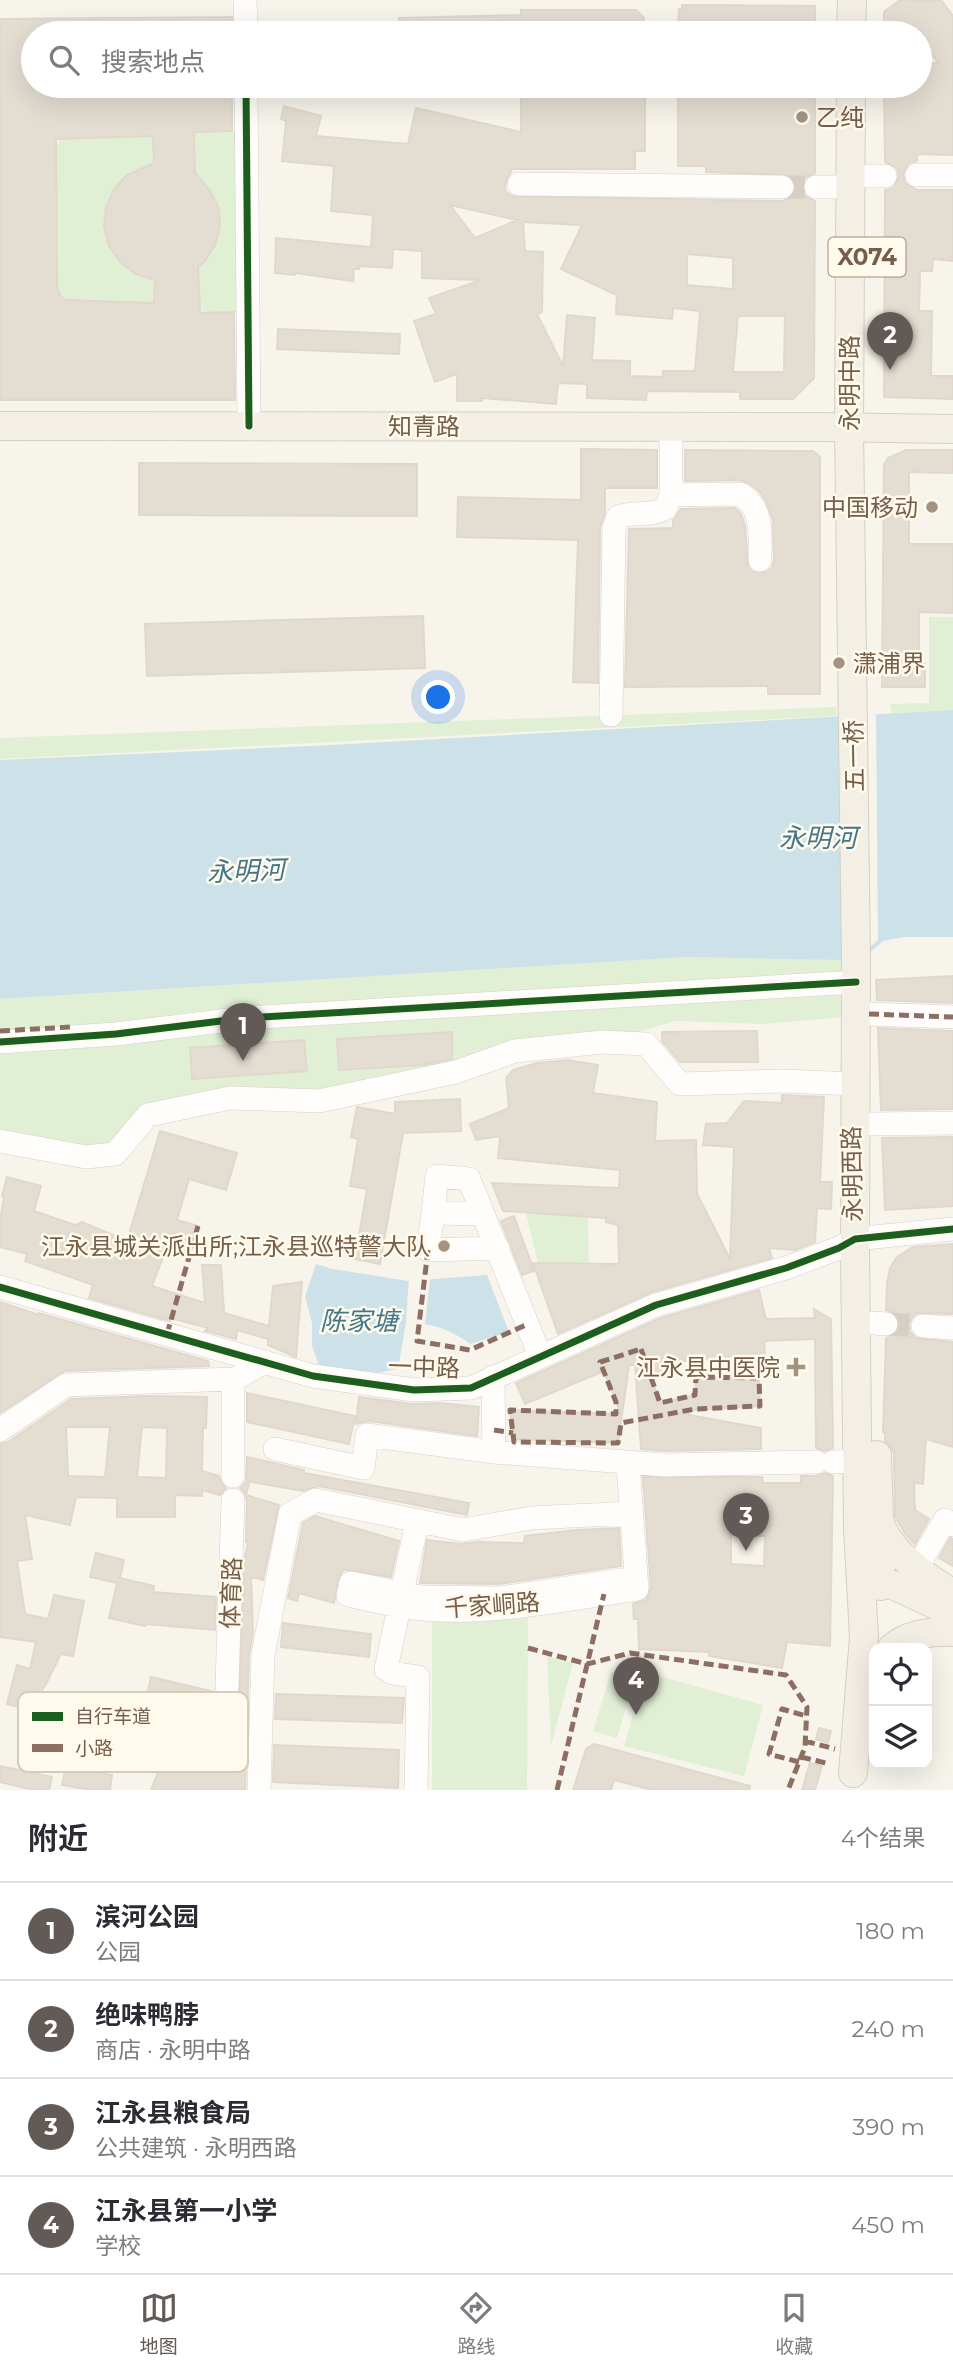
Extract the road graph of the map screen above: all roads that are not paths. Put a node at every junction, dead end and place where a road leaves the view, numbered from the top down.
1 (246, 0) edge
2 (867, 1) edge
3 (246, 21) edge
4 (857, 21) edge
5 (869, 21) edge
6 (246, 98) edge
7 (853, 98) edge
8 (870, 98) edge
9 (953, 175) edge
10 (917, 176) dead end
11 (868, 180) junction
12 (519, 184) dead end
13 (782, 187) tunnel mouth
14 (816, 187) tunnel mouth
15 (0, 426) edge
16 (249, 426) junction
17 (671, 427) junction
18 (857, 427) junction
19 (953, 429) edge
20 (671, 495) junction
21 (760, 560) dead end
22 (859, 680) joint
23 (611, 715) dead end
24 (860, 966) junction
25 (869, 1014) junction
26 (953, 1017) edge
27 (232, 1020) junction
28 (0, 1031) edge
29 (0, 1042) edge
30 (856, 1084) junction
31 (953, 1123) edge
32 (871, 1124) junction
33 (0, 1141) edge
34 (432, 1213) junction
35 (483, 1214) junction
36 (953, 1229) edge
37 (864, 1238) junction
38 (498, 1248) junction
39 (0, 1287) edge
40 (923, 1326) tunnel mouth
41 (953, 1328) edge
42 (540, 1356) junction
43 (264, 1362) junction
44 (494, 1377) junction
45 (233, 1380) junction
46 (0, 1430) edge
47 (275, 1449) dead end
48 (494, 1452) junction
49 (628, 1462) junction
50 (836, 1462) junction
51 (233, 1476) dead end
52 (233, 1500) dead end
53 (632, 1513) junction
54 (878, 1516) junction
55 (417, 1522) junction
56 (953, 1525) edge
57 (917, 1568) junction
58 (871, 1586) junction
59 (349, 1589) dead end
60 (953, 1594) edge
61 (400, 1599) junction
62 (953, 1614) edge
63 (953, 1622) edge
64 (953, 1632) edge
65 (882, 1643) edge
66 (899, 1643) edge
67 (227, 1686) dead end
68 (871, 1706) edge
69 (851, 1782) edge
70 (259, 1790) edge
71 (416, 1790) edge

1 - 3 street
2 - 4 main road
2 - 5 main road
6 - 16 street
7 - 11 main road, 永明中路 / X074
8 - 11 main road, 永明中路 / X074
9 - 10 street
11 - 14 street
11 - 18 main road, 永明中路 / X074
12 - 13 street
15 - 16 main road, 知青路
16 - 17 main road, 知青路
17 - 18 main road, 知青路
17 - 20 street
18 - 19 main road, 知青路
18 - 22 main road, 永明中路 / X074
20 - 21 street
20 - 23 street
22 - 24 main road, 五一桥 / X074
24 - 25 main road, 永明西路 / X074
24 - 27 street
24 - 30 main road, 永明西路 / X074
25 - 26 street
25 - 32 main road, 永明西路 / X074
27 - 28 street
27 - 29 street
30 - 33 street
30 - 37 main road, 永明西路 / X074
31 - 32 street
32 - 37 main road, 永明西路 / X074
34 - 35 street
34 - 35 street
34 - 38 street
35 - 38 street
36 - 37 street, 一中路
37 - 42 street, 一中路
37 - 50 main road, 永明西路 / X074
37 - 54 main road, 永明西路 / X074
38 - 42 street
39 - 43 street, 一中路
40 - 41 street
42 - 44 street, 一中路
43 - 44 street, 一中路
43 - 45 street
44 - 48 street
45 - 46 street
45 - 51 street
47 - 48 street
48 - 49 street
49 - 50 street
49 - 53 street
50 - 58 main road, 永明西路 / X074
52 - 67 street, 体育路
53 - 55 street
53 - 61 street, 千家峒路
54 - 57 main road
54 - 58 main road, 永明西路
55 - 61 street
55 - 70 street
56 - 57 street
57 - 60 main road
58 - 62 main road
58 - 63 main road
58 - 65 main road, 永明西路
58 - 69 main road, 永明西路
59 - 61 street, 千家峒路
61 - 71 street
64 - 66 main road
68 - 69 main road, 永明西路

